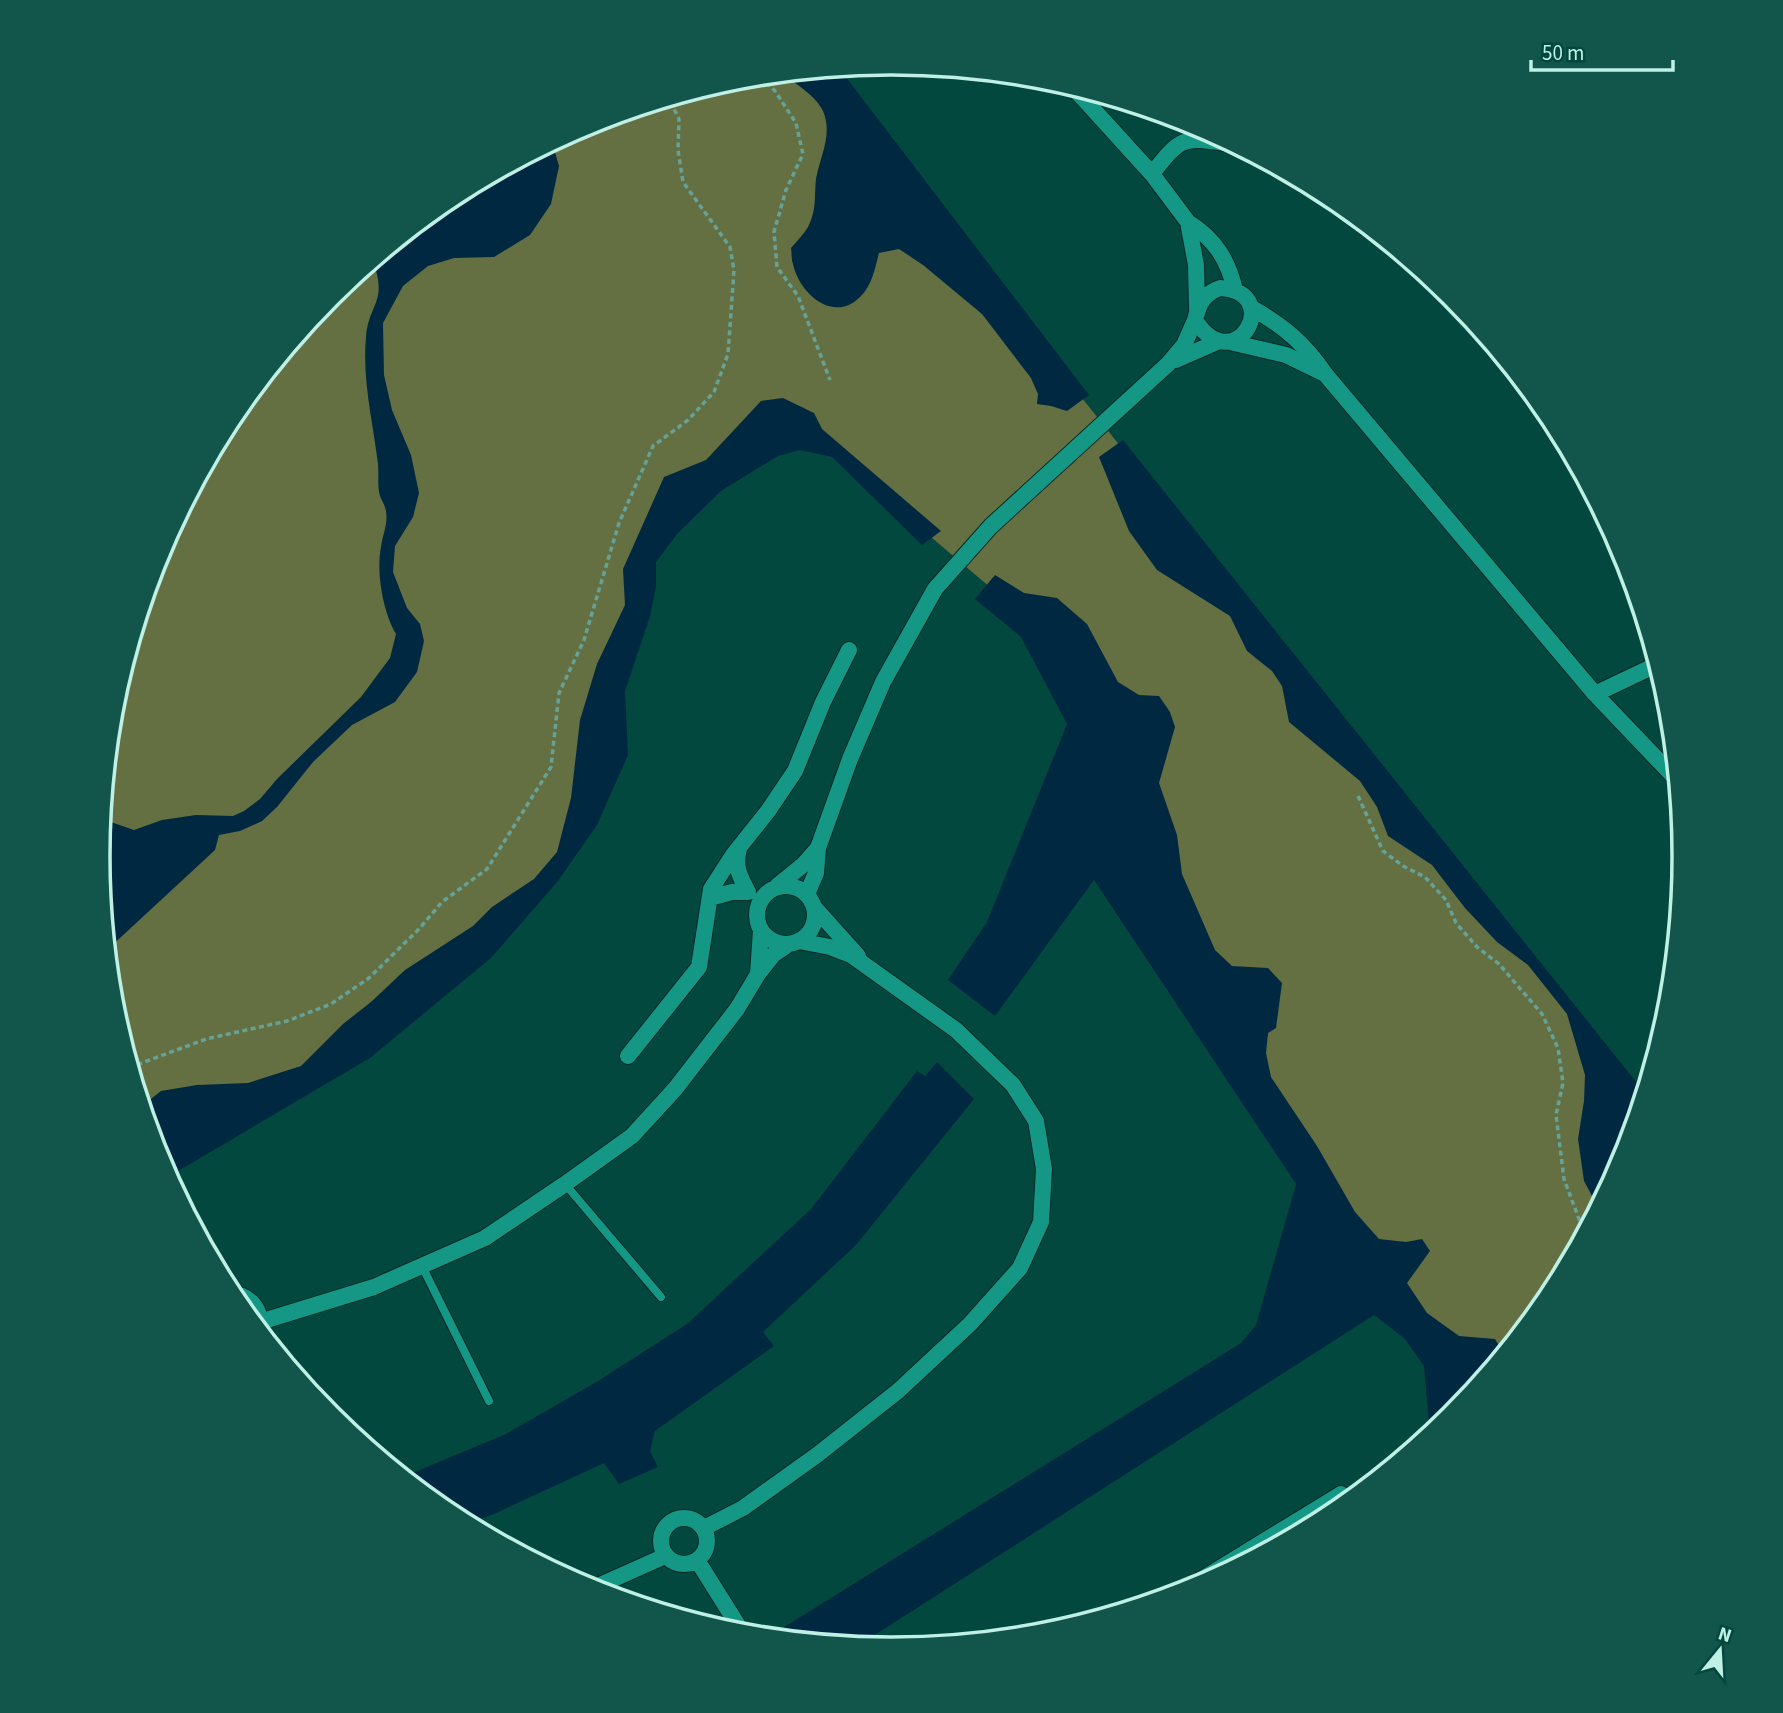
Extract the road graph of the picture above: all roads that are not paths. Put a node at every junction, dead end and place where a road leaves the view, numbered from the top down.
1 (1084, 100) edge
2 (1203, 141) edge
3 (1152, 174) junction
4 (1188, 222) junction
5 (1235, 290) junction
6 (1252, 308) junction
7 (1196, 315) junction
8 (1224, 342) junction
9 (1168, 364) junction
10 (1326, 375) junction
11 (849, 650) dead end
12 (1649, 668) edge
13 (1595, 694) junction
14 (1667, 763) edge
15 (740, 846) junction
16 (818, 848) junction
17 (777, 886) junction
18 (710, 898) junction
19 (753, 898) junction
20 (811, 901) junction
21 (761, 930) junction
22 (794, 942) junction
23 (872, 970) junction
24 (758, 974) junction
25 (628, 1055) dead end
26 (565, 1184) junction
27 (422, 1266) junction
28 (661, 1297) dead end
29 (266, 1324) edge
30 (489, 1401) dead end
31 (1341, 1494) dead end
32 (704, 1528) junction
33 (1245, 1553) edge
34 (665, 1556) junction
35 (697, 1560) junction
36 (605, 1583) edge
37 (736, 1622) edge

1 - 3 street
2 - 3 street
3 - 4 street
4 - 5 street
4 - 7 street
5 - 6 street
5 - 7 street
6 - 8 street
6 - 10 street
7 - 8 street
7 - 9 street
8 - 9 street
8 - 10 street
9 - 16 street
10 - 13 street
11 - 15 street
12 - 13 street
13 - 14 street
15 - 18 street
15 - 19 street
16 - 17 street
16 - 20 street
17 - 19 street
17 - 20 street
18 - 19 street
18 - 25 street
19 - 21 street
20 - 22 street
20 - 23 street
21 - 22 street
21 - 24 street
22 - 23 street
22 - 24 street
23 - 32 street
24 - 26 street
26 - 27 street
26 - 28 lane
27 - 29 street
27 - 30 lane
31 - 33 street
32 - 34 street
32 - 35 street
34 - 35 street
34 - 36 street
35 - 37 street

